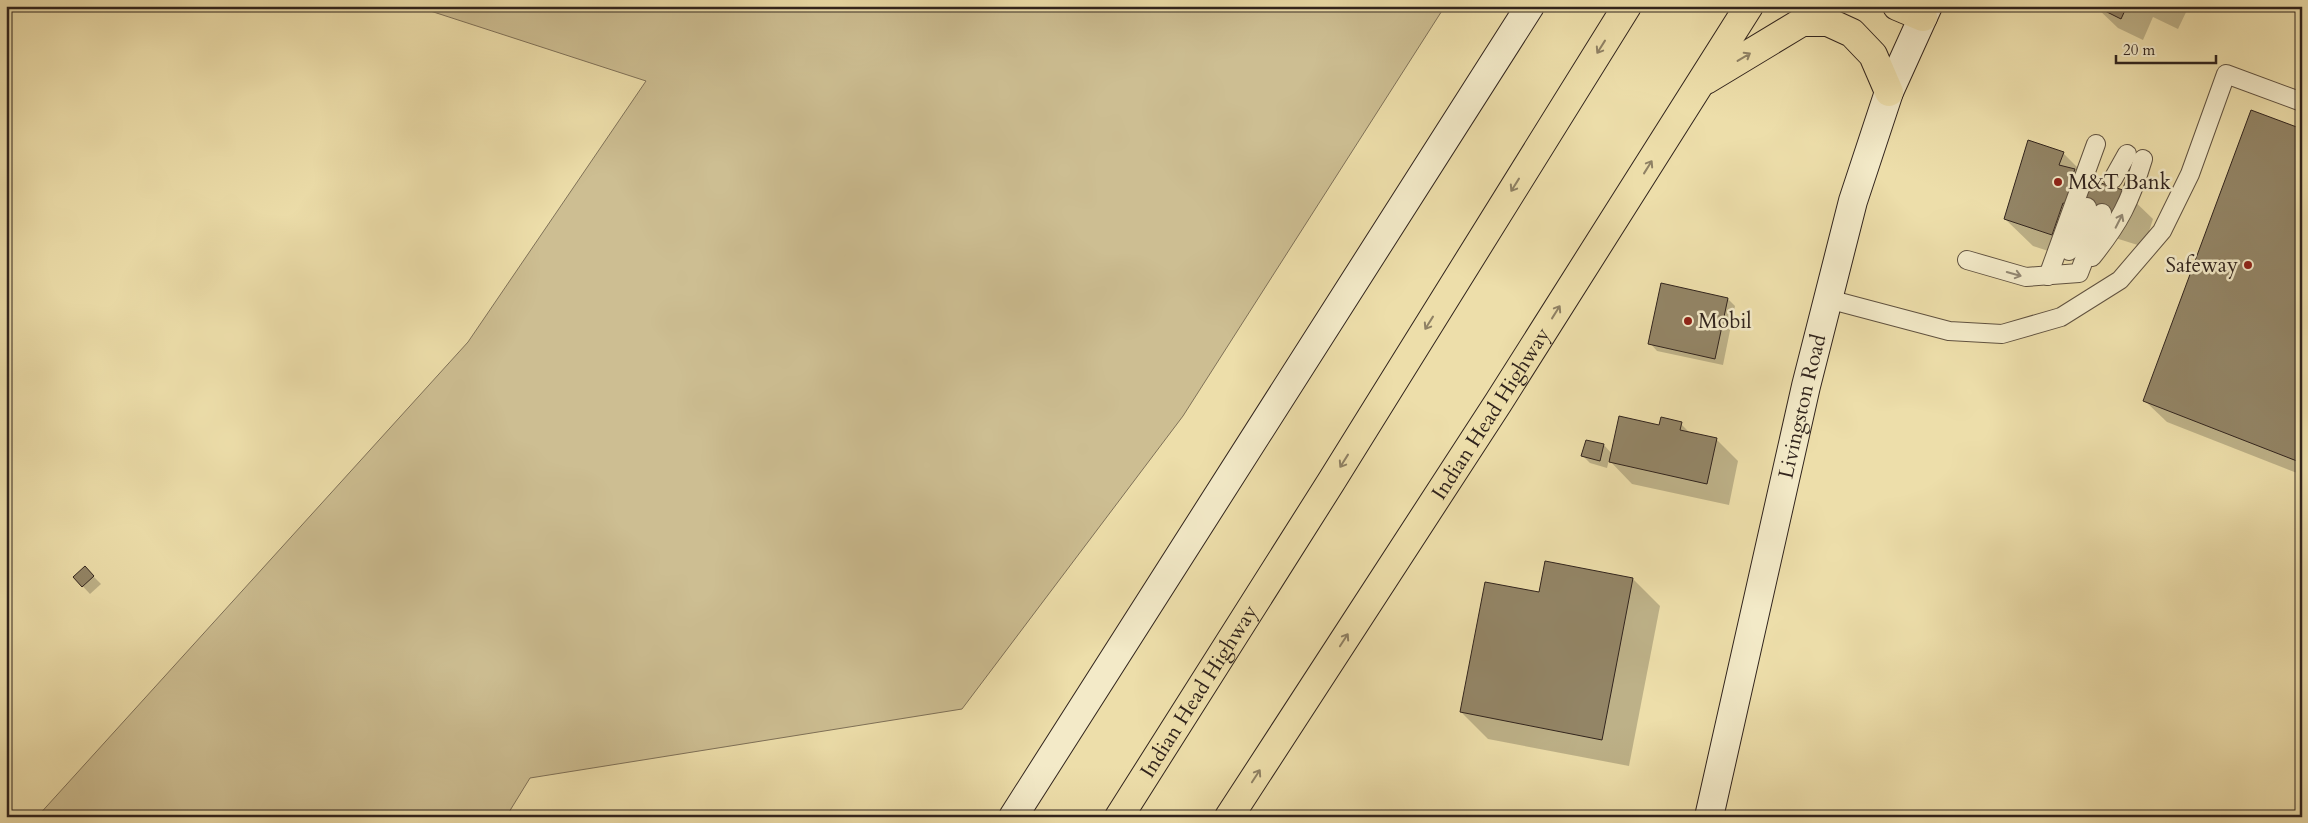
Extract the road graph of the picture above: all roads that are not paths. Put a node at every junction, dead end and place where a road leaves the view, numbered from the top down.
1 (1530, 6) edge
2 (1628, 6) edge
3 (1749, 6) edge
4 (1897, 6) edge
5 (1925, 12) edge
6 (1702, 82) junction
7 (1889, 92) junction
8 (2302, 102) edge
9 (2096, 173) dead end
10 (2113, 179) dead end
11 (1967, 260) dead end
12 (2079, 273) junction
13 (2054, 275) junction
14 (1828, 299) junction
15 (1013, 817) edge
16 (1119, 817) edge
17 (1229, 817) edge
18 (1710, 817) edge

1 - 15 street
2 -> 16 highway, Indian Head Highway
3 - 6 highway, Indian Head Highway
4 - 5 highway
5 - 7 street, Livingston Road
6 -> 7 highway
17 -> 6 highway, Indian Head Highway
7 - 14 street, Livingston Road
8 - 14 lane
9 - 13 lane
12 -> 10 lane
11 -> 13 lane
12 - 13 lane
12 - 13 lane
14 - 18 street, Livingston Road

